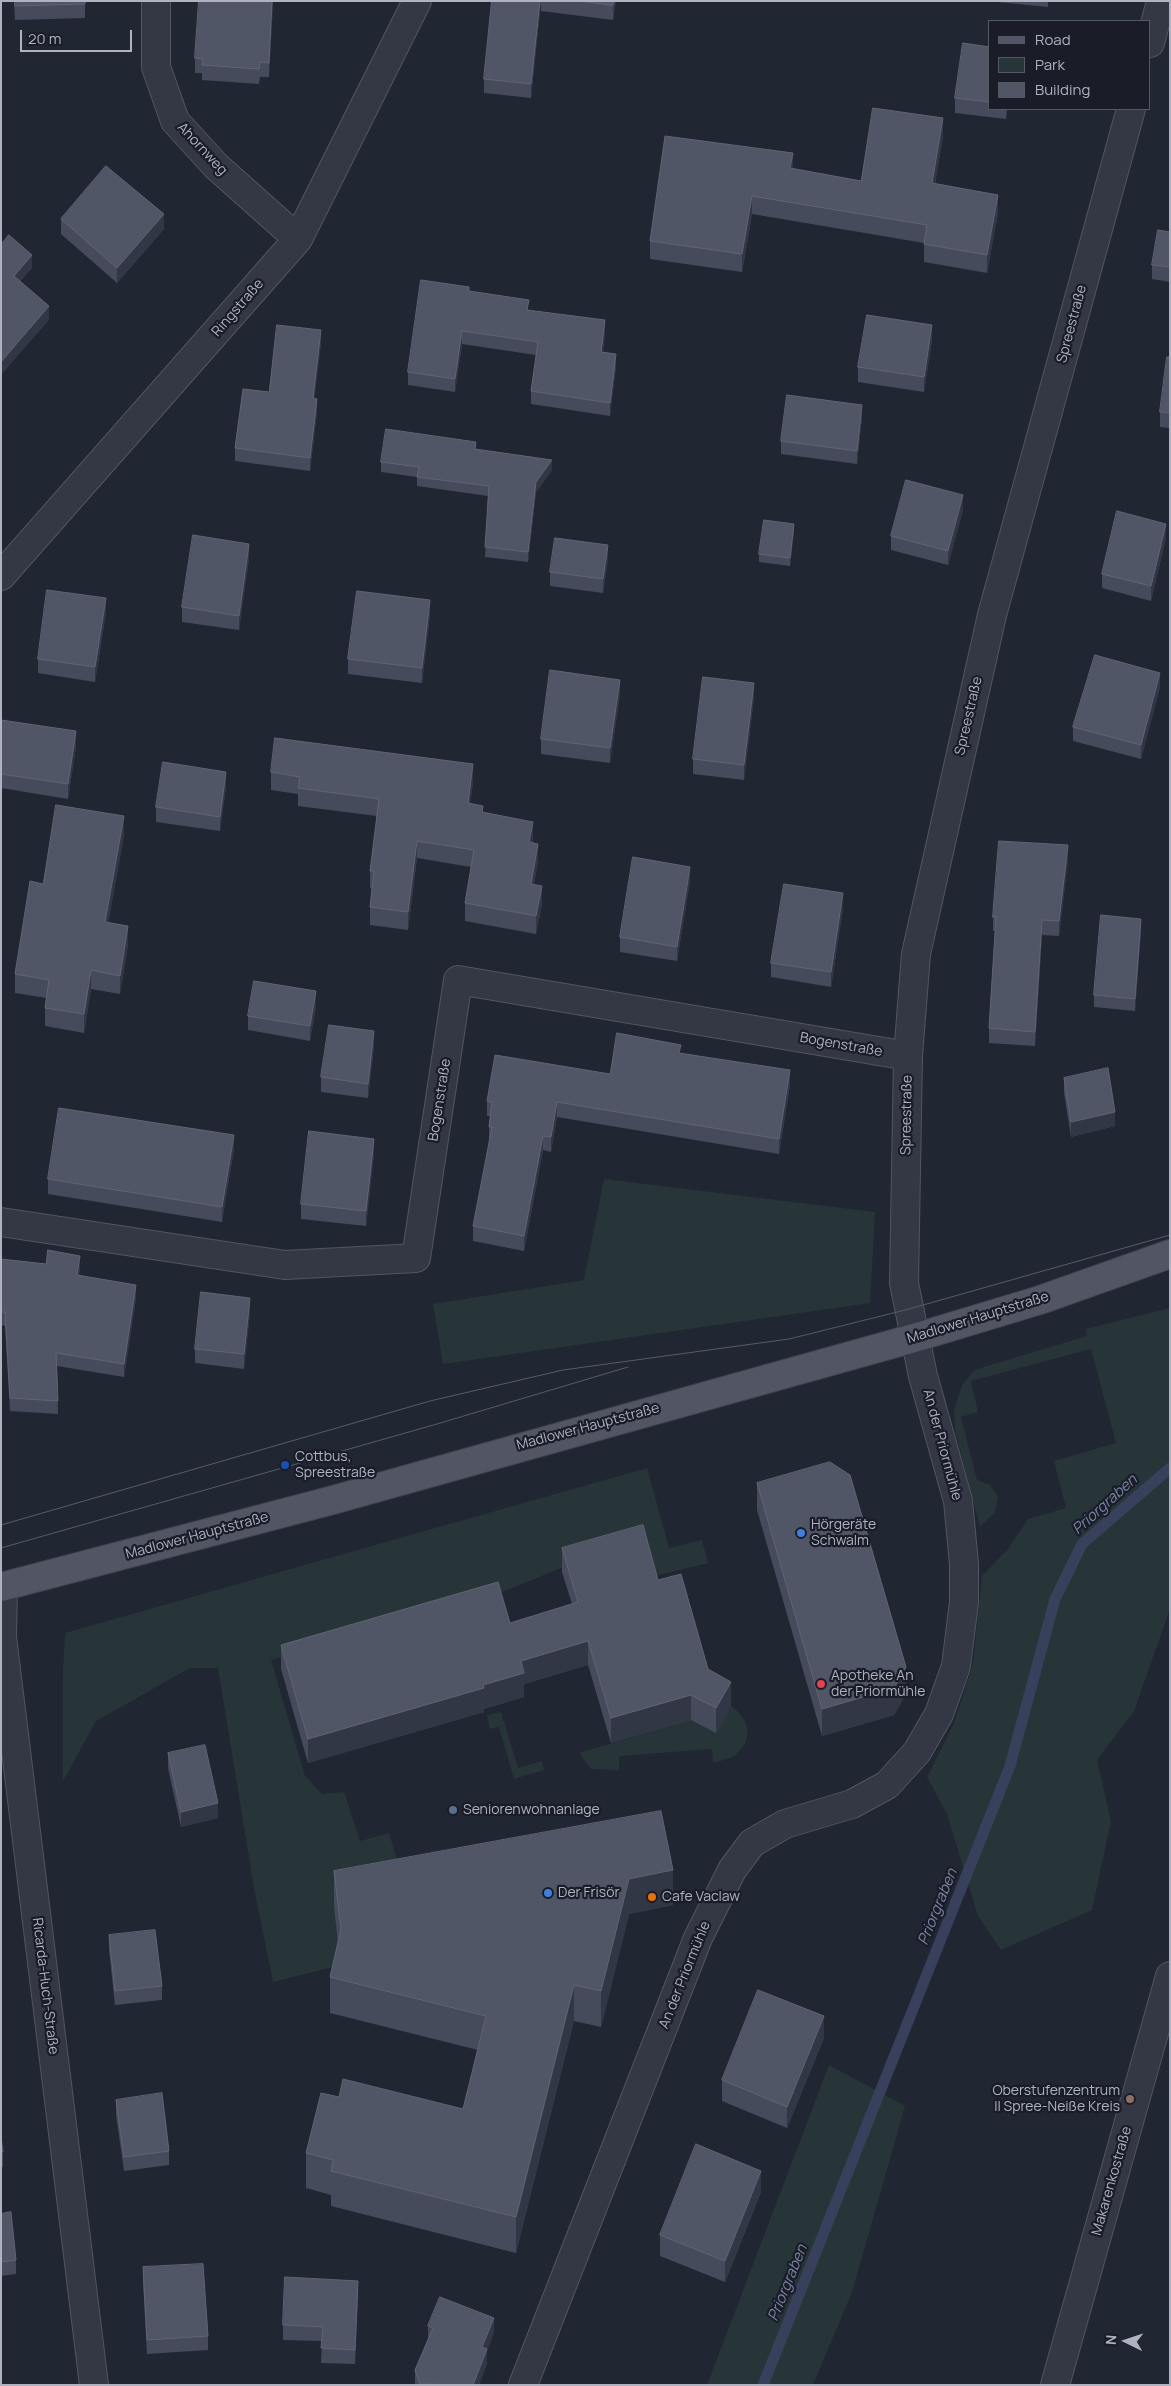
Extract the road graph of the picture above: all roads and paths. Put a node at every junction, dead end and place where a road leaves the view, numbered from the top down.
1 (156, 1) edge
2 (417, 1) edge
3 (1161, 1) edge
4 (1151, 39) edge
5 (1132, 110) edge
6 (298, 239) junction
7 (1, 576) edge
8 (908, 1056) junction
9 (1, 1222) edge
10 (1170, 1254) edge
11 (914, 1338) junction
12 (2, 1587) edge
13 (1170, 1976) edge
14 (94, 2385) edge
15 (523, 2385) edge
16 (1055, 2385) edge

1 - 6 street, Ahornweg
2 - 6 street, Ringstraße
3 - 4 street
5 - 8 street, Spreestraße
6 - 7 street, Ringstraße
8 - 9 street, Bogenstraße
8 - 11 street, Spreestraße
10 - 11 main road, Madlower Hauptstraße
11 - 12 main road, Madlower Hauptstraße
11 - 15 street, An der Priormühle
12 - 14 street, Ricarda-Huch-Straße
13 - 16 street, Makarenkostraße

